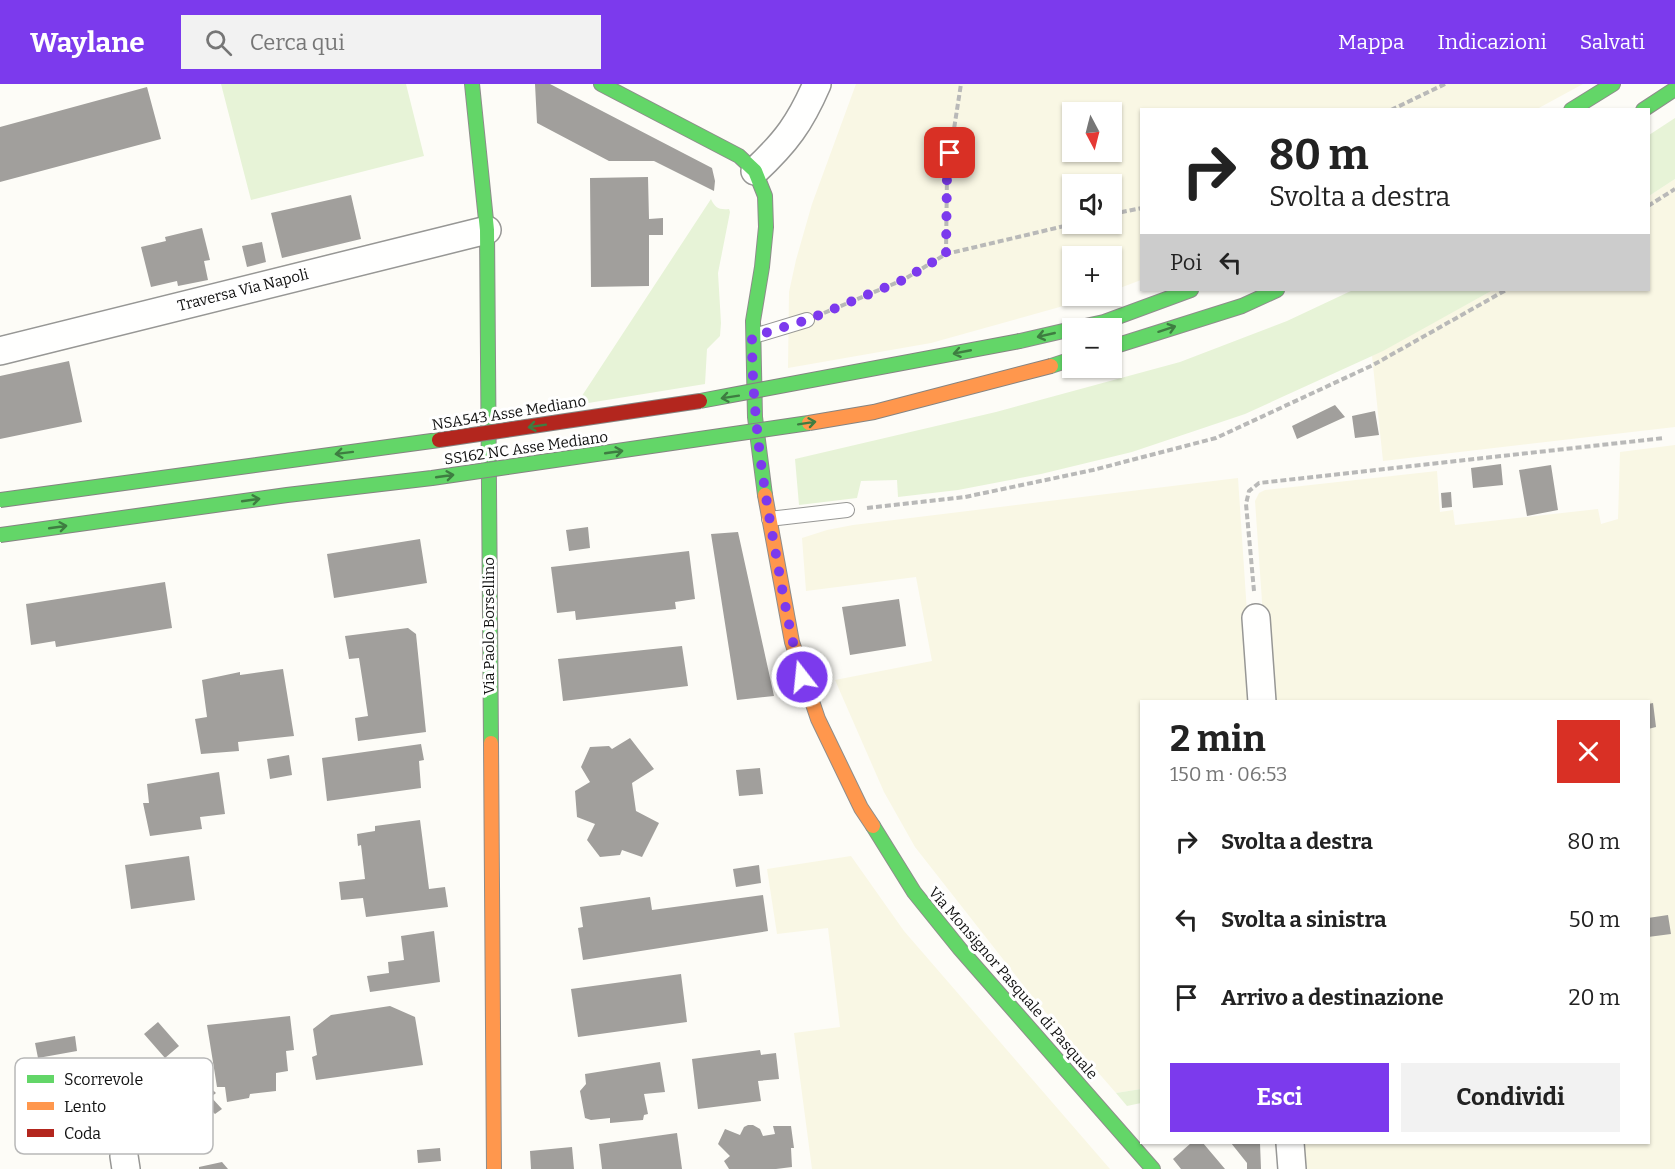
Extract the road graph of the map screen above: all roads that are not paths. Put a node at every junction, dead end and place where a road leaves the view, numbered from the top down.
1 (472, 84) edge
2 (601, 84) edge
3 (817, 84) edge
4 (1613, 84) edge
5 (1675, 88) edge
6 (1574, 108) edge
7 (1646, 108) edge
8 (755, 171) junction
9 (487, 230) junction
10 (1188, 291) edge
11 (1275, 291) edge
12 (1115, 318) edge
13 (807, 320) road end
14 (1062, 332) edge
15 (752, 337) junction
16 (1122, 344) edge
17 (0, 351) edge
18 (1062, 362) edge
19 (0, 500) edge
20 (847, 510) road end
21 (769, 519) junction
22 (0, 534) edge
23 (1256, 618) road end
24 (1262, 700) edge
25 (1290, 1144) edge
26 (494, 1169) edge
27 (1153, 1169) edge
28 (1293, 1169) edge

1 - 9 main road, Via Paolo Borsellino
2 - 8 main road
3 - 8 street
4 - 6 main road
5 - 7 main road
8 - 15 main road, Via Monsignor Pasquale di Pasquale
9 - 17 street, Traversa Via Napoli
9 - 26 main road, Via Paolo Borsellino
10 - 12 main road
16 -> 11 main road
13 - 15 lane
14 -> 19 main road, NSA543 Asse Mediano, bridge
15 - 21 main road, Via Monsignor Pasquale di Pasquale
22 -> 18 main road, SS162 NC Asse Mediano, bridge
20 - 21 lane
21 - 27 main road, Via Monsignor Pasquale di Pasquale
23 - 24 street
25 - 28 street

